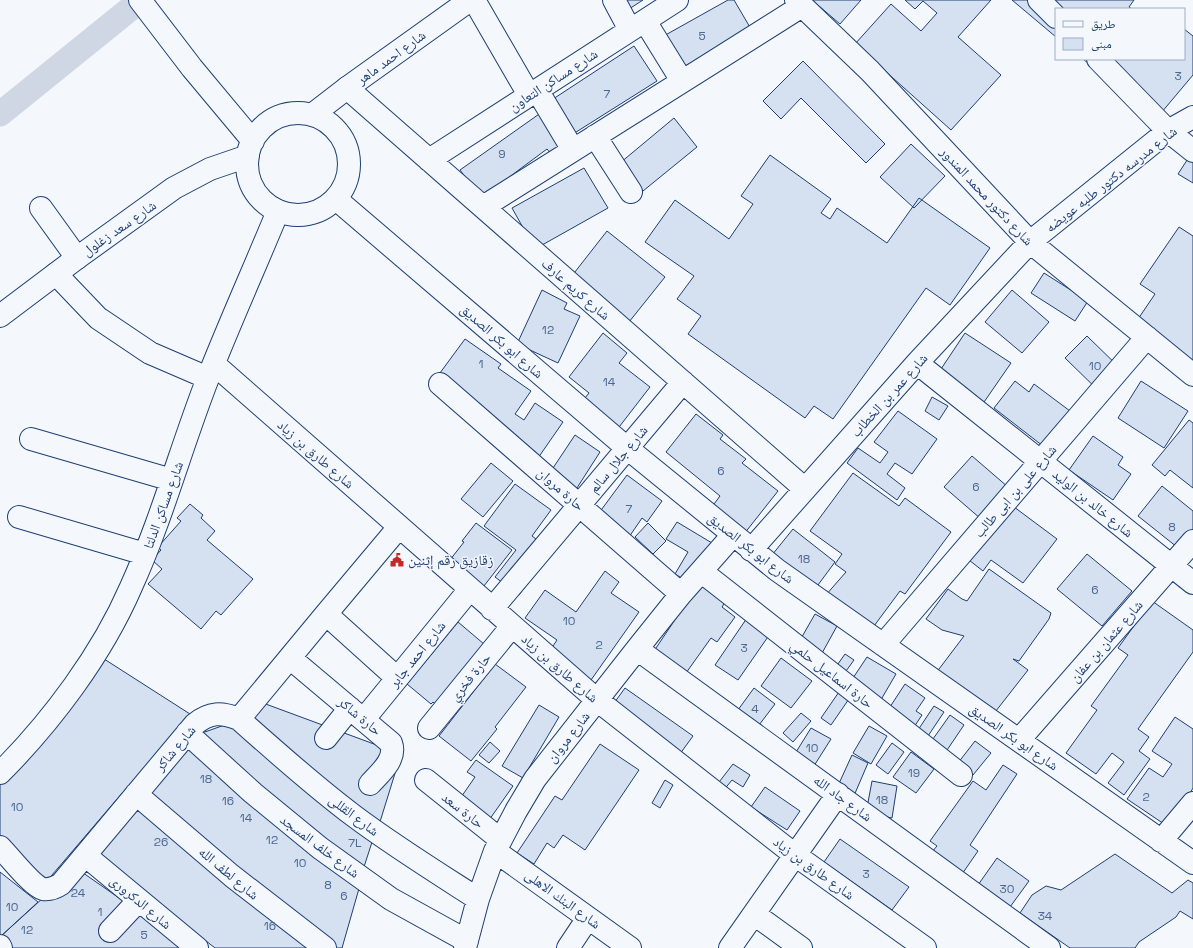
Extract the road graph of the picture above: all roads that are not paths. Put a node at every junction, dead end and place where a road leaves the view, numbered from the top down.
1 (140, 0) edge
2 (470, 0) edge
3 (474, 0) edge
4 (614, 0) edge
5 (677, 0) edge
6 (1039, 0) edge
7 (799, 3) edge
8 (1055, 16) edge
9 (637, 25) junction
10 (1099, 60) edge
11 (682, 81) junction
12 (347, 88) junction
13 (533, 93) junction
14 (312, 115) junction
15 (1193, 117) edge
16 (1168, 130) junction
17 (595, 136) junction
18 (250, 148) junction
19 (573, 150) junction
20 (1193, 151) edge
21 (429, 160) junction
22 (631, 192) dead end
23 (336, 199) junction
24 (483, 207) junction
25 (41, 208) dead end
26 (278, 211) junction
27 (1030, 242) junction
28 (77, 258) junction
29 (56, 274) junction
30 (0, 316) edge
31 (1147, 337) junction
32 (917, 363) junction
33 (211, 371) junction
34 (1193, 375) edge
35 (683, 382) junction
36 (440, 384) dead end
37 (31, 439) dead end
38 (627, 448) junction
39 (1040, 462) junction
40 (172, 480) junction
41 (805, 489) junction
42 (579, 505) junction
43 (19, 517) dead end
44 (399, 527) junction
45 (733, 535) junction
46 (1193, 541) edge
47 (751, 550) junction
48 (145, 554) junction
49 (1171, 566) junction
50 (702, 572) junction
51 (1193, 583) edge
52 (470, 589) junction
53 (681, 594) junction
54 (492, 609) junction
55 (326, 614) junction
56 (512, 626) junction
57 (884, 645) junction
58 (637, 649) junction
59 (290, 658) junction
60 (397, 678) junction
61 (597, 700) junction
62 (357, 713) junction
63 (239, 719) junction
64 (429, 728) dead end
65 (187, 734) junction
66 (326, 738) dead end
67 (1019, 740) junction
68 (0, 772) edge
69 (961, 775) dead end
70 (426, 780) dead end
71 (370, 784) dead end
72 (136, 794) junction
73 (838, 794) junction
74 (1193, 803) edge
75 (1162, 841) junction
76 (498, 845) junction
77 (0, 847) edge
78 (795, 855) junction
79 (86, 856) junction
80 (1193, 863) edge
81 (478, 899) junction
82 (139, 900) junction
83 (754, 914) junction
84 (588, 918) junction
85 (110, 931) dead end
86 (900, 941) edge
87 (466, 945) edge
88 (736, 946) edge
89 (197, 948) edge
90 (325, 948) edge
91 (568, 948) edge
92 (630, 948) edge
93 (801, 948) edge
94 (925, 948) edge
95 (1049, 948) edge

1 - 18 street
2 - 12 street, شارع احمد ماهر
3 - 13 street
4 - 9 street
5 - 9 street, شارع مساكن التعاون
6 - 8 street
7 - 11 street
7 - 27 street, شارع دكتور محمد المندور
9 - 11 street
9 - 13 street, شارع مساكن التعاون
10 - 16 street
11 - 17 street
12 - 14 street, شارع احمد ماهر
12 - 21 street, شارع كريم عارف
13 - 19 street
13 - 21 street, شارع مساكن التعاون
14 - 18 street
14 - 23 street
15 - 16 street, شارع مدرسه دكتور طلبه عويضه
16 - 20 street
16 - 27 street, شارع مدرسه دكتور طلبه عويضه
17 - 19 street
17 - 22 street
18 - 26 street
18 - 28 street, شارع سعد زغلول
19 - 24 street
21 - 24 street, شارع كريم عارف
23 - 26 street
23 - 38 street, شارع ابو بكر الصديق
24 - 35 street, شارع كريم عارف
25 - 28 street
26 - 33 street, شارع مساكن الدلتا
27 - 31 street, شارع دكتور محمد المندور
27 - 32 street, شارع عمر بن الخطاب
28 - 29 street, شارع سعد زغلول
29 - 30 street, شارع سعد زغلول
29 - 33 street, شارع طارق بن زياد
31 - 34 street, شارع دكتور محمد المندور
31 - 39 street, شارع على بن ابى طالب
32 - 39 street, شارع خالد بن الوليد
32 - 41 street, شارع عمر بن الخطاب
33 - 40 street, شارع مساكن الدلتا
33 - 44 street, شارع طارق بن زياد
35 - 38 street, شارع جلال سالم
35 - 41 street, شارع كريم عارف
36 - 42 street, حارة مروان
37 - 40 street
38 - 42 street, شارع جلال سالم
38 - 45 street, شارع ابو بكر الصديق
39 - 49 street, شارع خالد بن الوليد
39 - 57 street, شارع على بن ابى طالب
40 - 48 street, شارع مساكن الدلتا
41 - 47 street, شارع عمر بن الخطاب
42 - 53 street, حارة مروان
42 - 54 street, شارع جلال سالم
43 - 48 street
44 - 52 street, شارع طارق بن زياد
44 - 55 street
45 - 47 street, شارع ابو بكر الصديق
45 - 50 street, شارع مروان
46 - 49 street, شارع عثمان بن عفان
47 - 57 street, شارع ابو بكر الصديق
48 - 68 street, شارع مساكن الدلتا
49 - 51 street, شارع خالد بن الوليد
49 - 67 street, شارع عثمان بن عفان
50 - 53 street, شارع مروان
50 - 69 street, حارة اسماعيل حلمي
52 - 54 street, شارع طارق بن زياد
52 - 60 street, شارع احمد جابر
53 - 58 street, شارع مروان
54 - 56 street, شارع طارق بن زياد
55 - 59 street
55 - 60 street
56 - 61 street, شارع طارق بن زياد
56 - 64 street, حارة فخري
57 - 67 street, شارع ابو بكر الصديق
58 - 61 street, شارع مروان
58 - 73 street, شارع جاد الله
59 - 62 street, حارة شاكر
59 - 63 street
60 - 62 street, شارع احمد جابر
61 - 76 street, شارع مروان
61 - 78 street, شارع طارق بن زياد
62 - 66 street, شارع احمد جابر
62 - 71 street, حارة شاكر
63 - 65 street, شارع شاكر
63 - 81 street, شارع القللى
65 - 72 street, شارع شاكر
65 - 87 street, شارع خلف المسجد
67 - 75 street, شارع ابو بكر الصديق
70 - 76 street, حارة سعد
72 - 79 street, شارع شاكر
72 - 90 street, شارع لطف الله
73 - 78 street
73 - 95 street, شارع جاد الله
74 - 75 street
75 - 80 street, شارع ابو بكر الصديق
76 - 81 street, شارع مروان
76 - 84 street, شارع البنك الاهلى
77 - 79 street, شارع شاكر
78 - 83 street
78 - 86 street, شارع طارق بن زياد
79 - 82 street, شارع الدكرورى
81 - 87 street, شارع مروان
82 - 85 street
82 - 89 street, شارع الدكرورى
83 - 88 street
83 - 93 street
84 - 91 street
84 - 92 street, شارع البنك الاهلى
86 - 94 street, شارع طارق بن زياد

